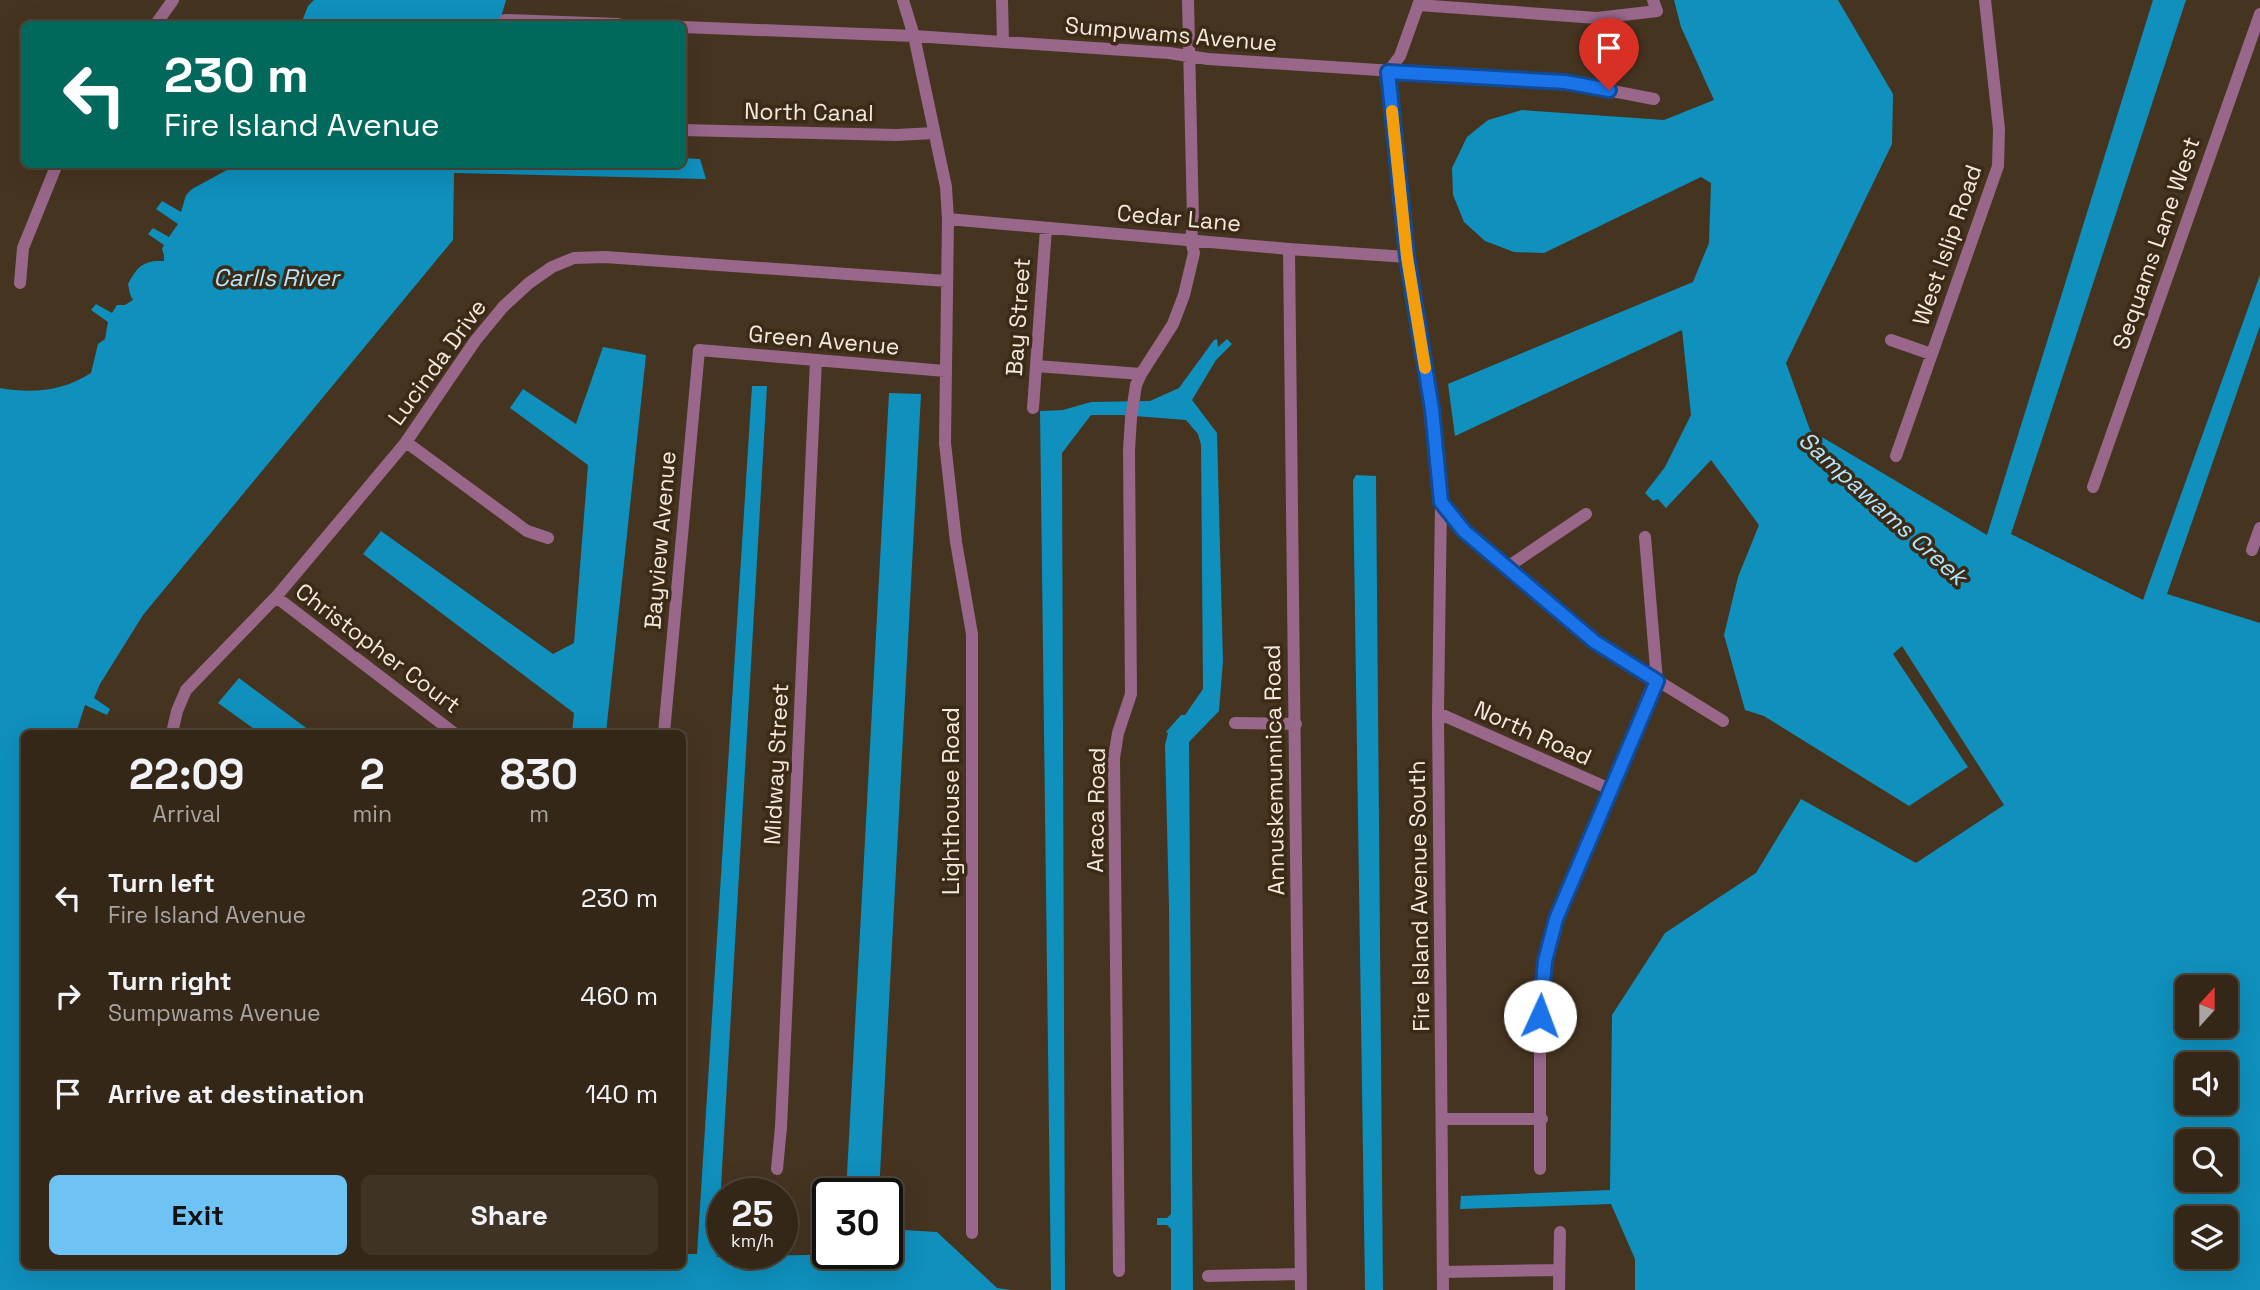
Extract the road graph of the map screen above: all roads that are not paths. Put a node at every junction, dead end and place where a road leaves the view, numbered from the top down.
1 (173, 0) edge
2 (903, 0) edge
3 (1002, 0) edge
4 (1188, 0) edge
5 (1653, 0) edge
6 (1985, 0) edge
7 (1419, 2) edge
8 (2260, 14) edge
9 (505, 20) dead end
10 (158, 21) edge
11 (533, 21) edge
12 (686, 27) edge
13 (914, 36) junction
14 (1003, 41) junction
15 (1188, 57) junction
16 (1388, 72) junction
17 (1654, 99) dead end
18 (686, 130) edge
19 (934, 133) junction
20 (55, 168) edge
21 (948, 219) junction
22 (1046, 228) junction
23 (1191, 240) junction
24 (1289, 249) junction
25 (1407, 257) junction
26 (947, 281) junction
27 (20, 283) dead end
28 (1891, 340) dead end
29 (699, 350) joint
30 (1931, 354) junction
31 (816, 360) junction
32 (1036, 366) junction
33 (945, 371) junction
34 (1140, 374) junction
35 (1033, 408) dead end
36 (406, 442) junction
37 (1896, 456) dead end
38 (2093, 487) dead end
39 (1441, 502) junction
40 (1586, 514) dead end
41 (2260, 528) edge
42 (1645, 537) dead end
43 (548, 538) dead end
44 (2252, 551) dead end
45 (1506, 568) junction
46 (276, 597) junction
47 (1657, 681) junction
48 (1438, 713) junction
49 (1723, 721) dead end
50 (1236, 723) dead end
51 (1296, 724) junction
52 (173, 730) edge
53 (450, 730) edge
54 (664, 730) edge
55 (1612, 790) junction
56 (1443, 1119) junction
57 (1542, 1119) junction
58 (777, 1169) dead end
59 (1540, 1170) dead end
60 (1560, 1232) dead end
61 (972, 1233) dead end
62 (1559, 1270) junction
63 (1119, 1271) dead end
64 (1443, 1272) junction
65 (1300, 1274) junction
66 (1208, 1276) dead end
67 (1301, 1290) edge
68 (1443, 1290) edge
69 (1559, 1290) edge

1 - 10 street
2 - 13 street
3 - 14 street
4 - 15 street, Araca Road
5 - 7 street
6 - 30 street, West Islip Road
7 - 16 street
8 - 38 street, Sequams Lane West
9 - 11 street
12 - 13 street, Sumpwams Avenue
13 - 14 street, Sumpwams Avenue
13 - 19 street
14 - 15 street, Sumpwams Avenue
15 - 16 street, Sumpwams Avenue
15 - 23 street, Araca Road
16 - 17 street, Sumpwams Avenue
16 - 25 street, Fire Island Avenue South
18 - 19 street, North Canal
19 - 21 street
20 - 27 street
21 - 22 street, Cedar Lane
21 - 26 street
22 - 23 street, Cedar Lane
22 - 32 street, Bay Street
23 - 24 street, Cedar Lane
23 - 34 street, Araca Road
24 - 25 street, Cedar Lane
24 - 51 street, Annuskemunnica Road
25 - 39 street, Fire Island Avenue South
26 - 33 street
26 - 36 street, Lucinda Drive
28 - 30 street
29 - 31 street, Green Avenue
29 - 54 street, Bayview Avenue
30 - 37 street, West Islip Road
31 - 33 street, Green Avenue
31 - 58 street, Midway Street
32 - 34 street
32 - 35 street, Bay Street
33 - 61 street, Lighthouse Road
34 - 63 street, Araca Road
36 - 43 street
36 - 46 street, Lucinda Drive
39 - 45 street
39 - 48 street, Fire Island Avenue South
40 - 45 street
41 - 44 street
42 - 47 street
45 - 47 street
46 - 52 street, Lucinda Drive
46 - 53 street, Christopher Court
47 - 49 street
47 - 55 street
48 - 55 street, North Road
48 - 56 street, Fire Island Avenue South
50 - 51 street
51 - 65 street, Annuskemunnica Road
55 - 57 street
56 - 57 street
56 - 64 street, Fire Island Avenue South
57 - 59 street
60 - 62 street
62 - 64 street
62 - 69 street
64 - 68 street, Fire Island Avenue South
65 - 66 street
65 - 67 street, Annuskemunnica Road

